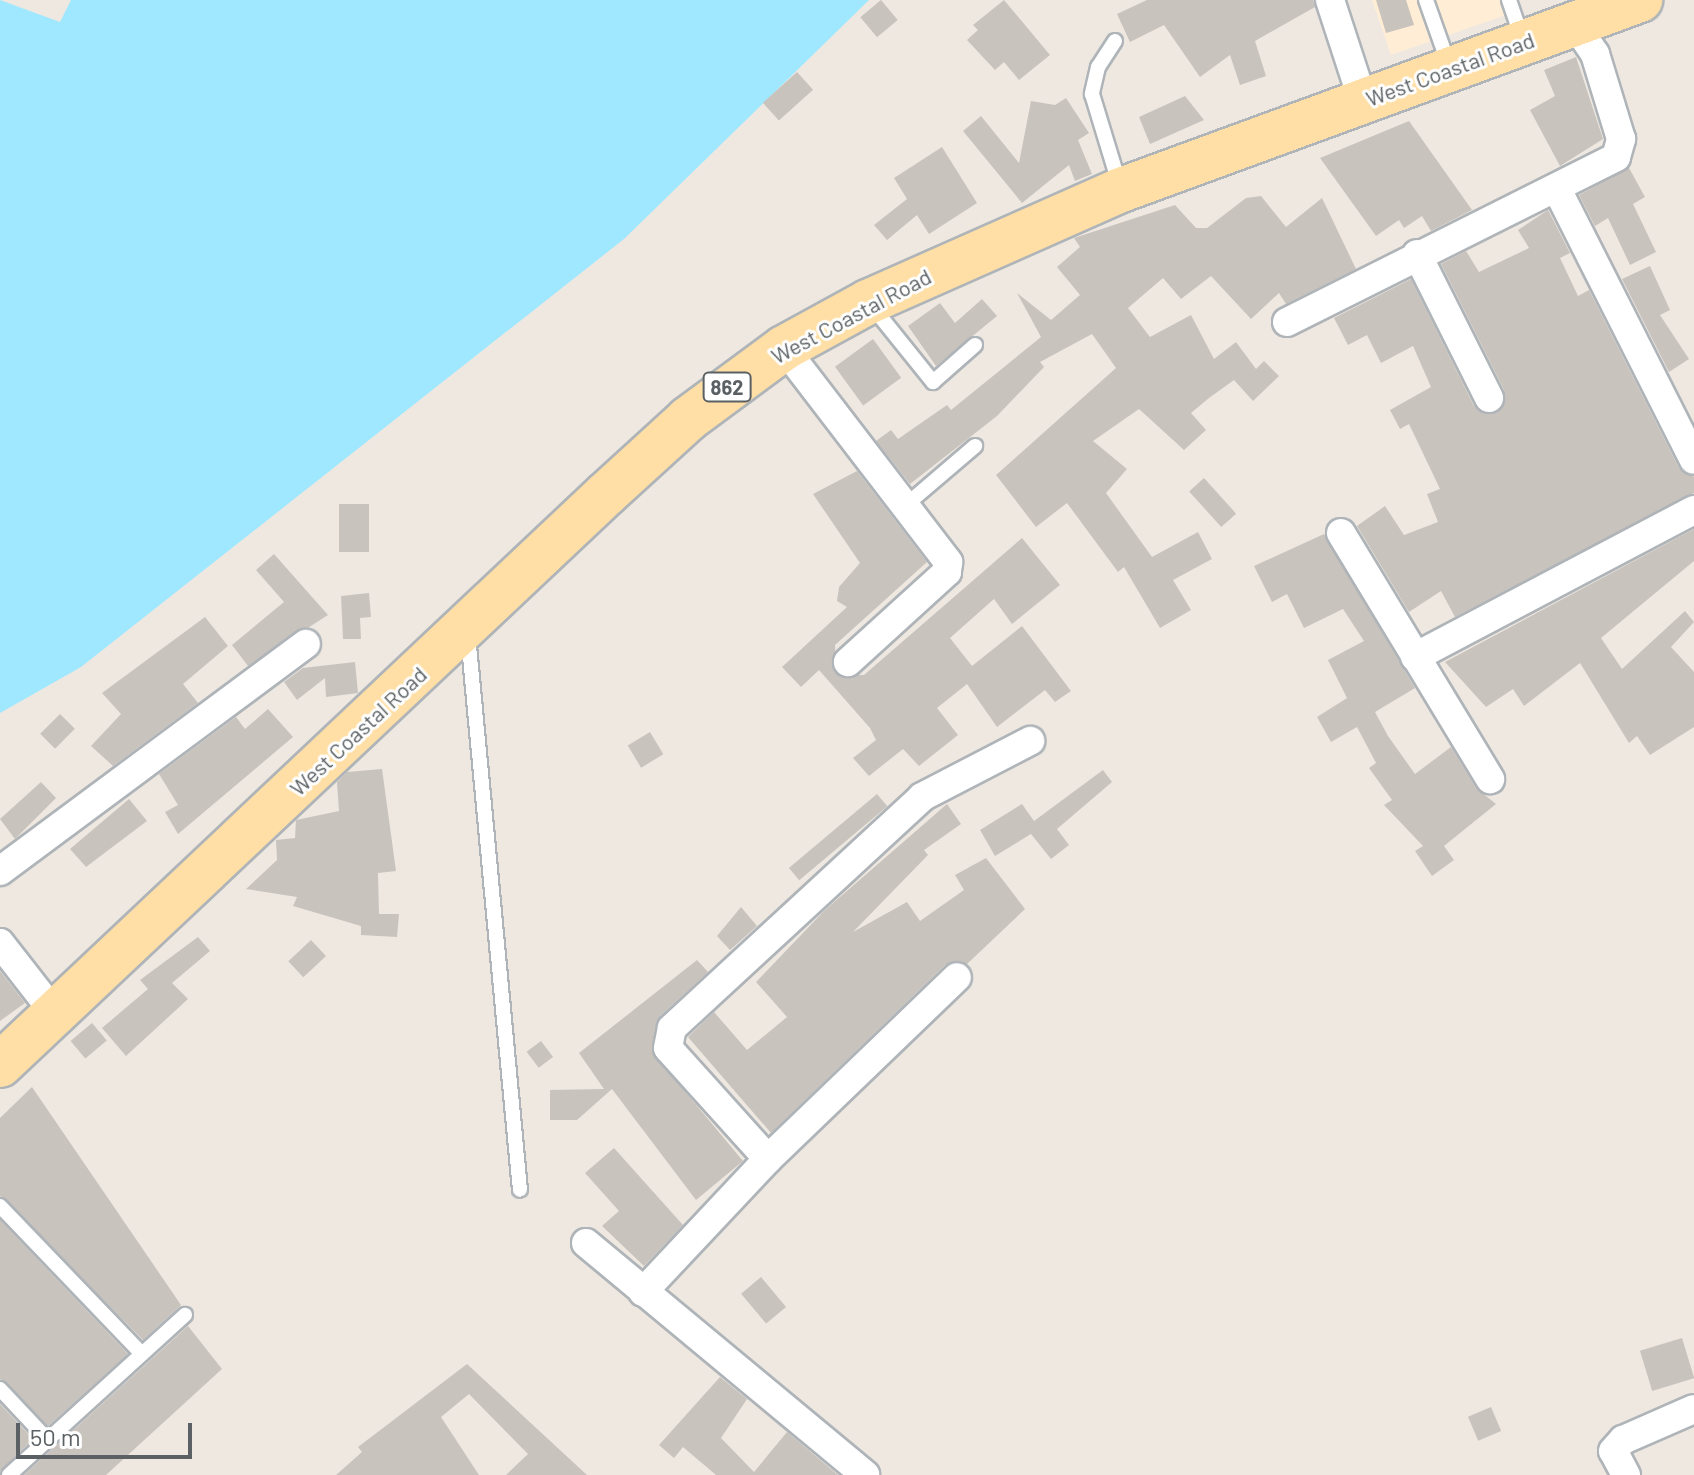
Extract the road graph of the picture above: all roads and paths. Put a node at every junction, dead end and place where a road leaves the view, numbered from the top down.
1 (1330, 0) edge
2 (1426, 0) edge
3 (1509, 0) edge
4 (1640, 0) edge
5 (1570, 17) junction
6 (1115, 41) dead end
7 (1523, 43) junction
8 (1451, 69) junction
9 (1363, 101) junction
10 (1121, 190) junction
11 (1558, 191) junction
12 (1417, 254) junction
13 (868, 302) junction
14 (1287, 322) dead end
15 (975, 345) dead end
16 (784, 348) junction
17 (1489, 398) dead end
18 (975, 446) dead end
19 (1694, 460) edge
20 (906, 505) junction
21 (1694, 510) edge
22 (1341, 533) dead end
23 (468, 631) junction
24 (306, 644) dead end
25 (1415, 657) junction
26 (848, 662) dead end
27 (1030, 741) dead end
28 (1490, 779) dead end
29 (0, 871) edge
30 (0, 943) edge
31 (957, 977) dead end
32 (53, 1011) junction
33 (0, 1064) edge
34 (768, 1159) junction
35 (520, 1190) dead end
36 (0, 1206) edge
37 (586, 1243) dead end
38 (643, 1292) junction
39 (185, 1315) dead end
40 (142, 1354) junction
41 (0, 1389) edge
42 (1694, 1409) edge
43 (47, 1439) junction
44 (9, 1475) edge
45 (865, 1475) edge
46 (1626, 1475) edge

1 - 9 street
2 - 8 lane
3 - 7 lane
4 - 5 main road, West Coastal Road / 862
5 - 7 main road, West Coastal Road / 862
5 - 11 street
6 - 10 lane
7 - 8 main road, West Coastal Road / 862
8 - 9 main road, West Coastal Road / 862
9 - 10 main road, West Coastal Road / 862
10 - 13 main road, West Coastal Road / 862
11 - 12 street
11 - 19 street
12 - 14 street
12 - 17 street
13 - 15 lane
13 - 16 main road, West Coastal Road / 862
16 - 20 street
16 - 23 main road, West Coastal Road / 862
18 - 20 lane
20 - 26 street
21 - 25 street
22 - 25 street
23 - 32 main road, West Coastal Road / 862
23 - 35 lane
24 - 29 street
25 - 28 street
27 - 34 street
30 - 32 street
31 - 34 street
32 - 33 main road, West Coastal Road / 862
34 - 38 street
36 - 40 lane
37 - 38 street
38 - 45 street
39 - 40 lane
40 - 43 lane
41 - 43 lane
42 - 46 street
43 - 44 lane

